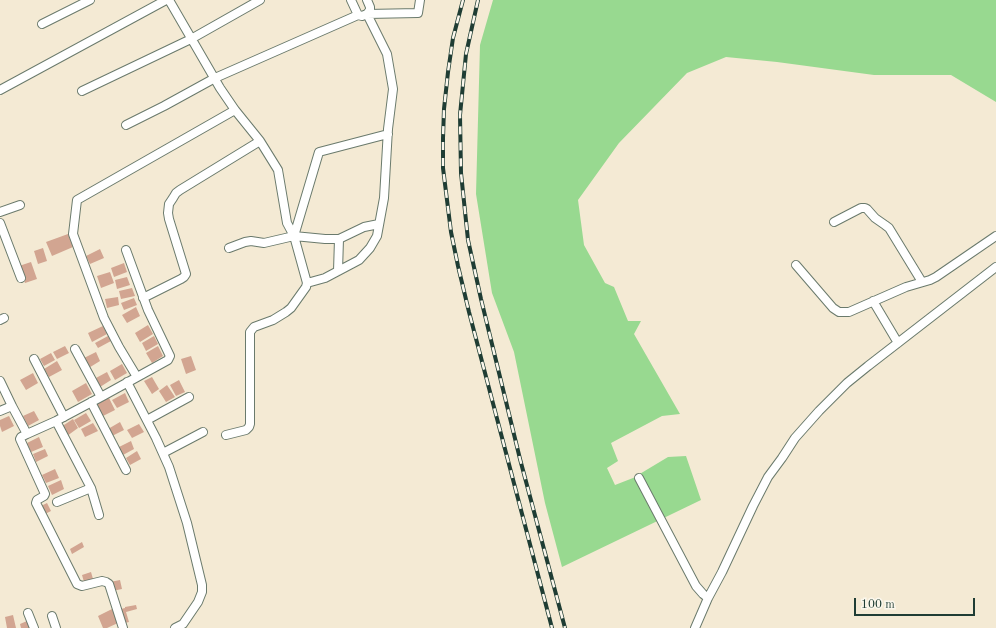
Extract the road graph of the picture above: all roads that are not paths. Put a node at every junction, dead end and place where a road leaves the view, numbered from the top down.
1 (90, 0) edge
2 (167, 0) edge
3 (260, 0) edge
4 (351, 0) edge
5 (367, 0) edge
6 (420, 0) edge
7 (367, 14) junction
8 (358, 15) junction
9 (42, 24) dead end
10 (191, 39) junction
11 (215, 78) junction
12 (0, 90) edge
13 (82, 91) dead end
14 (235, 110) junction
15 (126, 125) dead end
16 (388, 134) junction
17 (260, 141) junction
18 (20, 205) dead end
19 (0, 212) edge
20 (834, 222) dead end
21 (0, 223) edge
22 (379, 224) junction
23 (294, 236) junction
24 (996, 236) edge
25 (338, 239) junction
26 (229, 248) dead end
27 (126, 250) dead end
28 (796, 265) dead end
29 (996, 266) edge
30 (338, 271) junction
31 (21, 278) dead end
32 (922, 282) junction
33 (307, 283) junction
34 (143, 298) junction
35 (873, 301) junction
36 (898, 343) junction
37 (75, 350) dead end
38 (34, 359) dead end
39 (137, 377) junction
40 (0, 381) edge
41 (127, 382) junction
42 (101, 397) junction
43 (189, 397) dead end
44 (91, 402) junction
45 (12, 406) junction
46 (0, 411) edge
47 (64, 417) junction
48 (147, 420) junction
49 (56, 421) junction
50 (203, 432) dead end
51 (27, 434) junction
52 (226, 435) dead end
53 (163, 453) junction
54 (126, 470) dead end
55 (639, 478) dead end
56 (91, 488) junction
57 (58, 502) dead end
58 (99, 515) dead end
59 (708, 598) junction
60 (28, 613) dead end
61 (52, 616) dead end
62 (34, 628) edge
63 (56, 628) edge
64 (123, 628) edge
65 (175, 628) edge
66 (695, 628) edge

1 - 9 street
2 - 10 street
2 - 12 street
3 - 10 street
4 - 8 street
5 - 7 street
6 - 7 street
7 - 8 street
7 - 16 street
8 - 11 street
10 - 11 street
10 - 13 street
11 - 14 street
11 - 15 street
14 - 17 street
14 - 39 street
16 - 22 street
16 - 23 street
17 - 23 street
17 - 34 street
18 - 19 street
20 - 32 street
21 - 31 street
22 - 25 street
22 - 30 street
23 - 25 street
23 - 26 street
23 - 33 street
24 - 32 street
25 - 30 street
27 - 34 street
28 - 35 street
29 - 36 street
30 - 33 street
32 - 35 street
33 - 52 street
34 - 39 street
35 - 36 street
36 - 59 street
37 - 42 street
38 - 47 street
39 - 41 street
40 - 45 street
41 - 42 street
41 - 48 street
42 - 44 street
43 - 48 street
44 - 47 street
44 - 54 street
45 - 46 street
45 - 51 street
47 - 49 street
48 - 53 street
49 - 51 street
49 - 56 street
50 - 53 street
51 - 64 street
53 - 65 street
55 - 59 street
56 - 57 street
56 - 58 street
59 - 66 street
60 - 62 street
61 - 63 street

